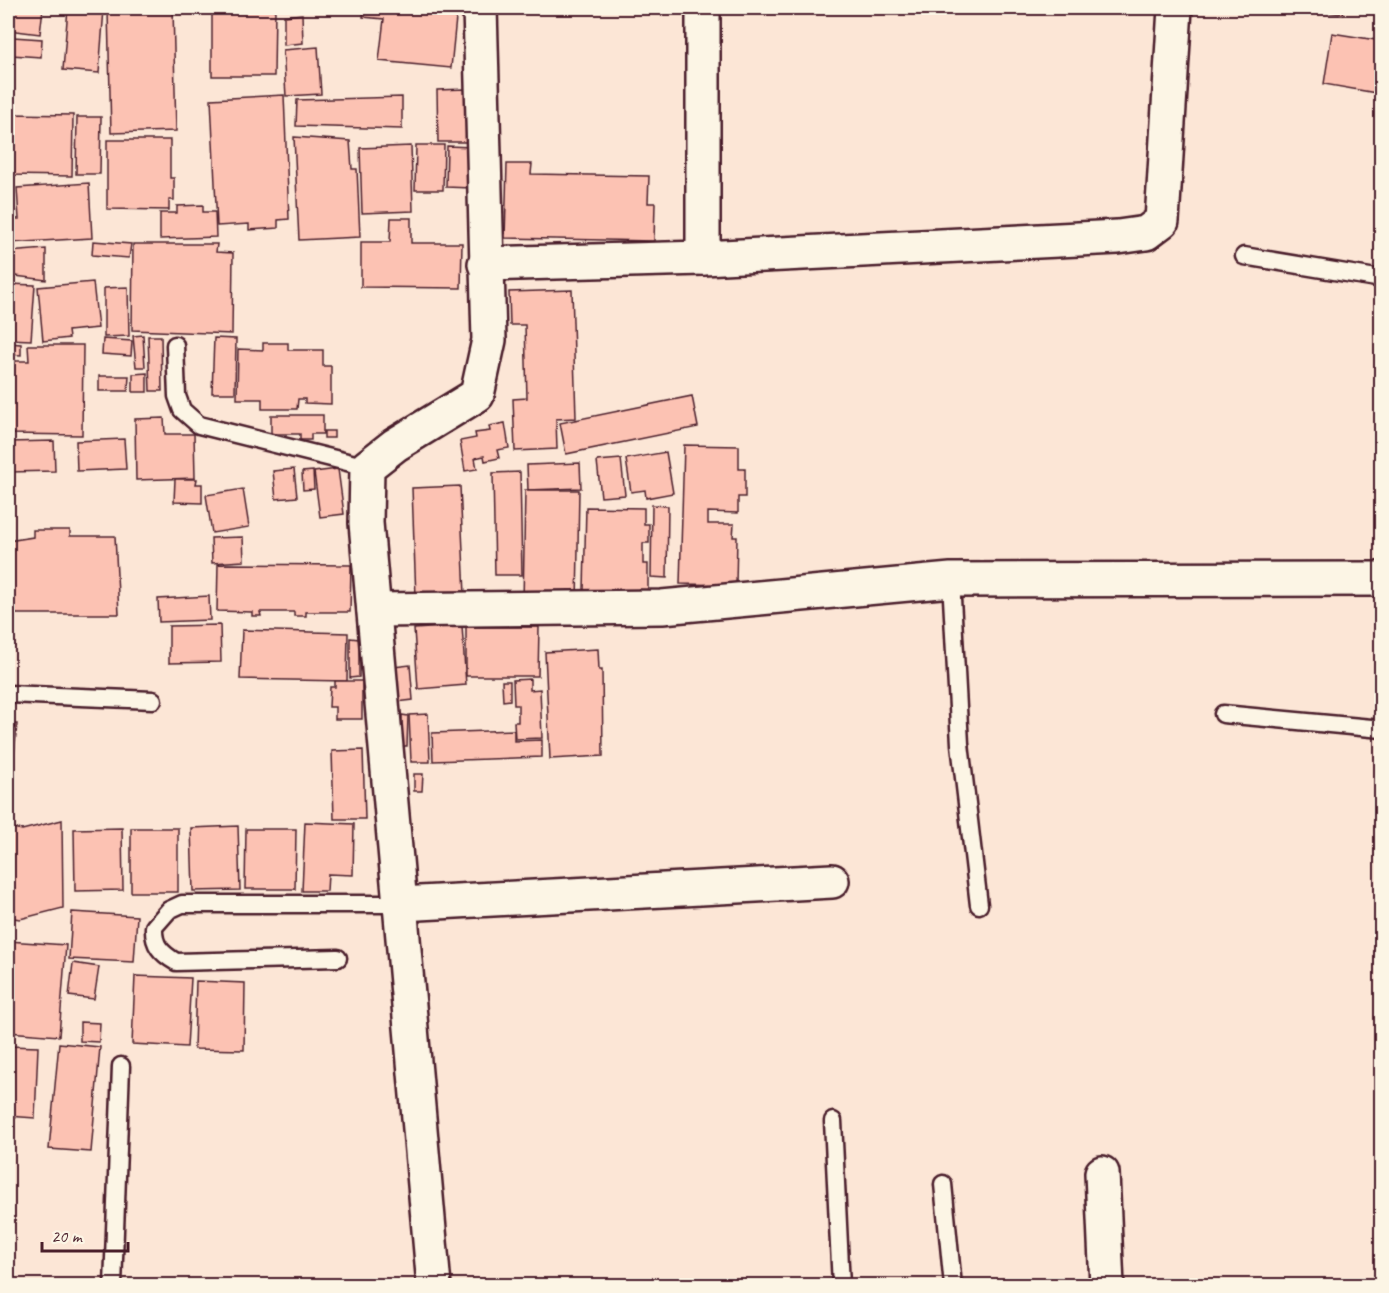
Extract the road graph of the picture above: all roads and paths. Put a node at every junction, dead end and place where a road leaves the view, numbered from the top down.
1 (480, 8) edge
2 (704, 8) edge
3 (1175, 8) edge
4 (1244, 256) dead end
5 (703, 258) junction
6 (485, 264) junction
7 (1382, 279) edge
8 (176, 345) dead end
9 (367, 467) junction
10 (1382, 579) edge
11 (951, 580) junction
12 (374, 610) junction
13 (8, 694) edge
14 (153, 700) dead end
15 (1223, 714) dead end
16 (1382, 729) edge
17 (832, 881) dead end
18 (401, 904) junction
19 (979, 905) dead end
20 (338, 958) dead end
21 (121, 1066) dead end
22 (832, 1121) dead end
23 (1102, 1173) dead end
24 (943, 1184) dead end
25 (113, 1286) edge
26 (434, 1286) edge
27 (841, 1286) edge
28 (953, 1286) edge
29 (1107, 1286) edge

1 - 6 street
2 - 5 street
3 - 5 street
4 - 7 lane
5 - 6 street
6 - 9 street
8 - 9 lane
9 - 12 street
10 - 11 street
11 - 12 street
11 - 19 lane
12 - 18 street
13 - 14 lane
15 - 16 lane
17 - 18 street
18 - 20 lane
18 - 26 street
21 - 25 lane
22 - 27 lane
23 - 29 street
24 - 28 lane

